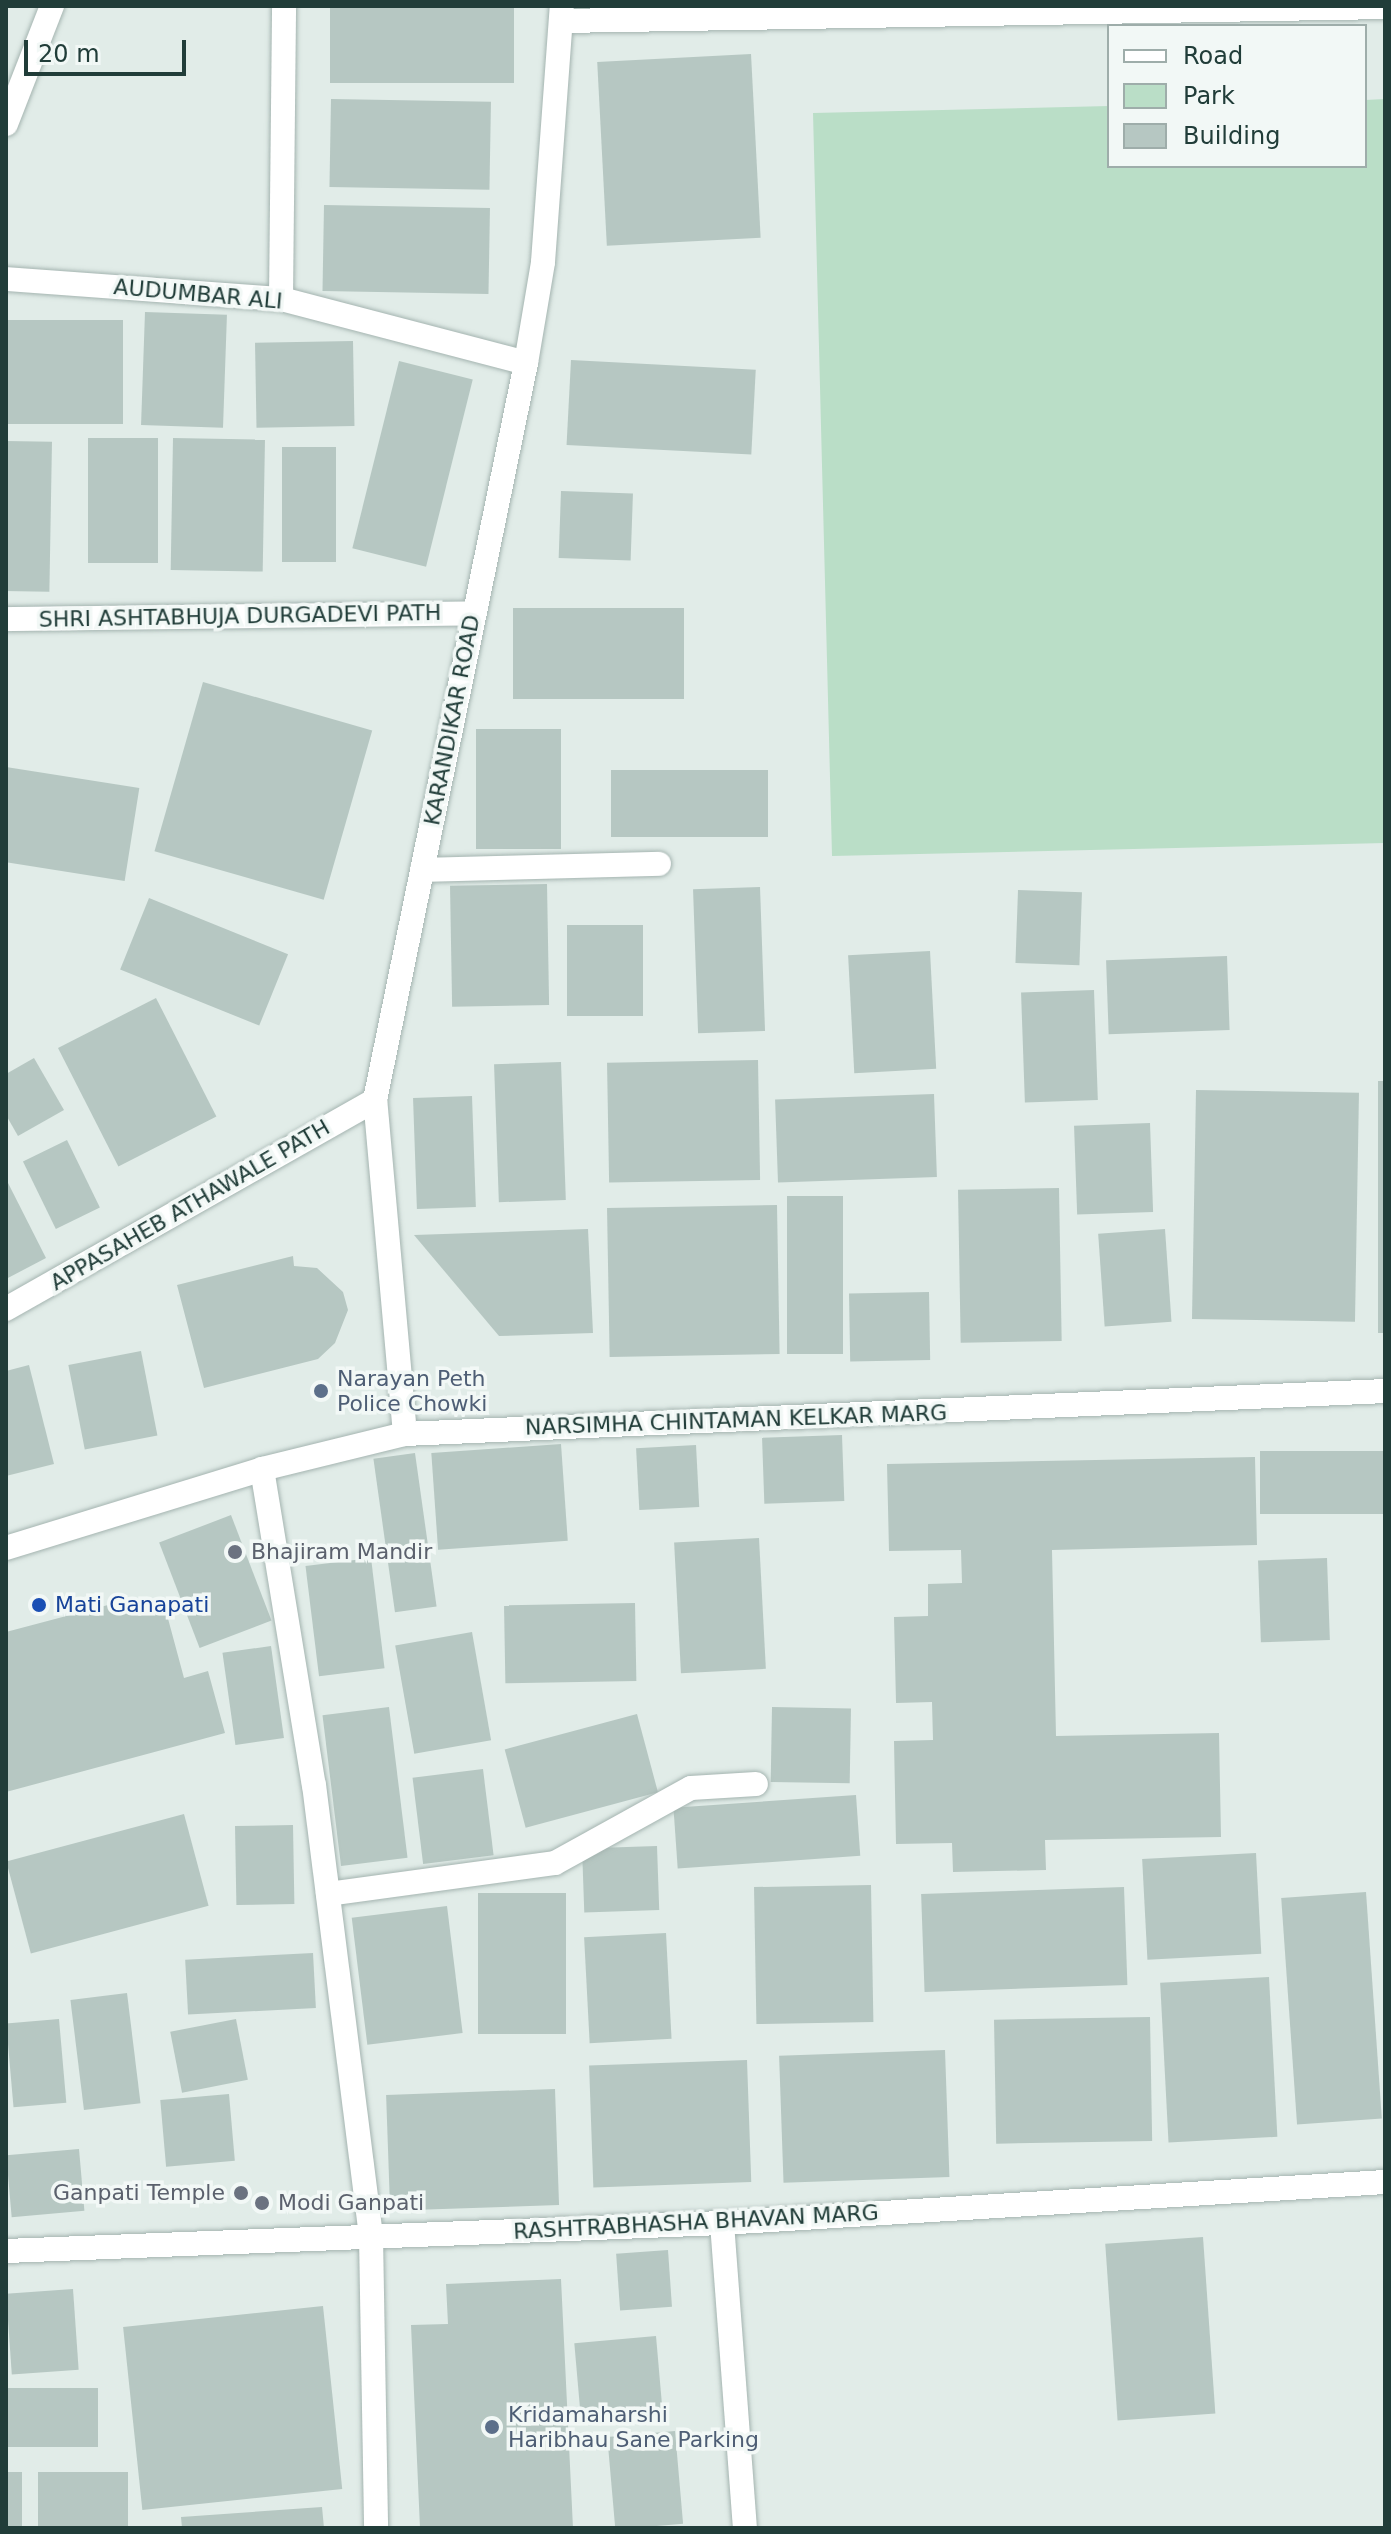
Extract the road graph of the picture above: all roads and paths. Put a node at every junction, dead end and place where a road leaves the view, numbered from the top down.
1 (52, 6) edge
2 (284, 6) edge
3 (1385, 7) edge
4 (561, 14) edge
5 (6, 124) edge
6 (6, 279) edge
7 (281, 299) junction
8 (526, 363) junction
9 (473, 613) junction
10 (6, 619) edge
11 (659, 864) dead end
12 (422, 870) junction
13 (375, 1100) junction
14 (6, 1309) edge
15 (1385, 1391) edge
16 (405, 1434) junction
17 (262, 1469) junction
18 (6, 1548) edge
19 (756, 1784) dead end
20 (328, 1894) junction
21 (1385, 2182) edge
22 (722, 2223) junction
23 (371, 2236) junction
24 (6, 2251) edge
25 (376, 2528) edge
26 (745, 2528) edge

1 - 5 street
2 - 7 street
3 - 4 street
4 - 8 street, KARANDIKAR ROAD
6 - 7 street, AUDUMBAR ALI
7 - 8 street, AUDUMBAR ALI
8 - 9 street, KARANDIKAR ROAD
9 - 10 street, SHRI ASHTABHUJA DURGADEVI PATH
9 - 12 street, KARANDIKAR ROAD
11 - 12 street
12 - 13 street, KARANDIKAR ROAD
13 - 14 street, APPASAHEB ATHAWALE PATH
13 - 16 street, KARANDIKAR ROAD
15 - 16 street, NARSIMHA CHINTAMAN KELKAR MARG
16 - 17 street, NARSIMHA CHINTAMAN KELKAR MARG
17 - 18 street, NARSIMHA CHINTAMAN KELKAR MARG
17 - 20 street
19 - 20 street
20 - 23 street
21 - 22 street, RASHTRABHASHA BHAVAN MARG
22 - 23 street, RASHTRABHASHA BHAVAN MARG
22 - 26 street
23 - 24 street, RASHTRABHASHA BHAVAN MARG
23 - 25 street

